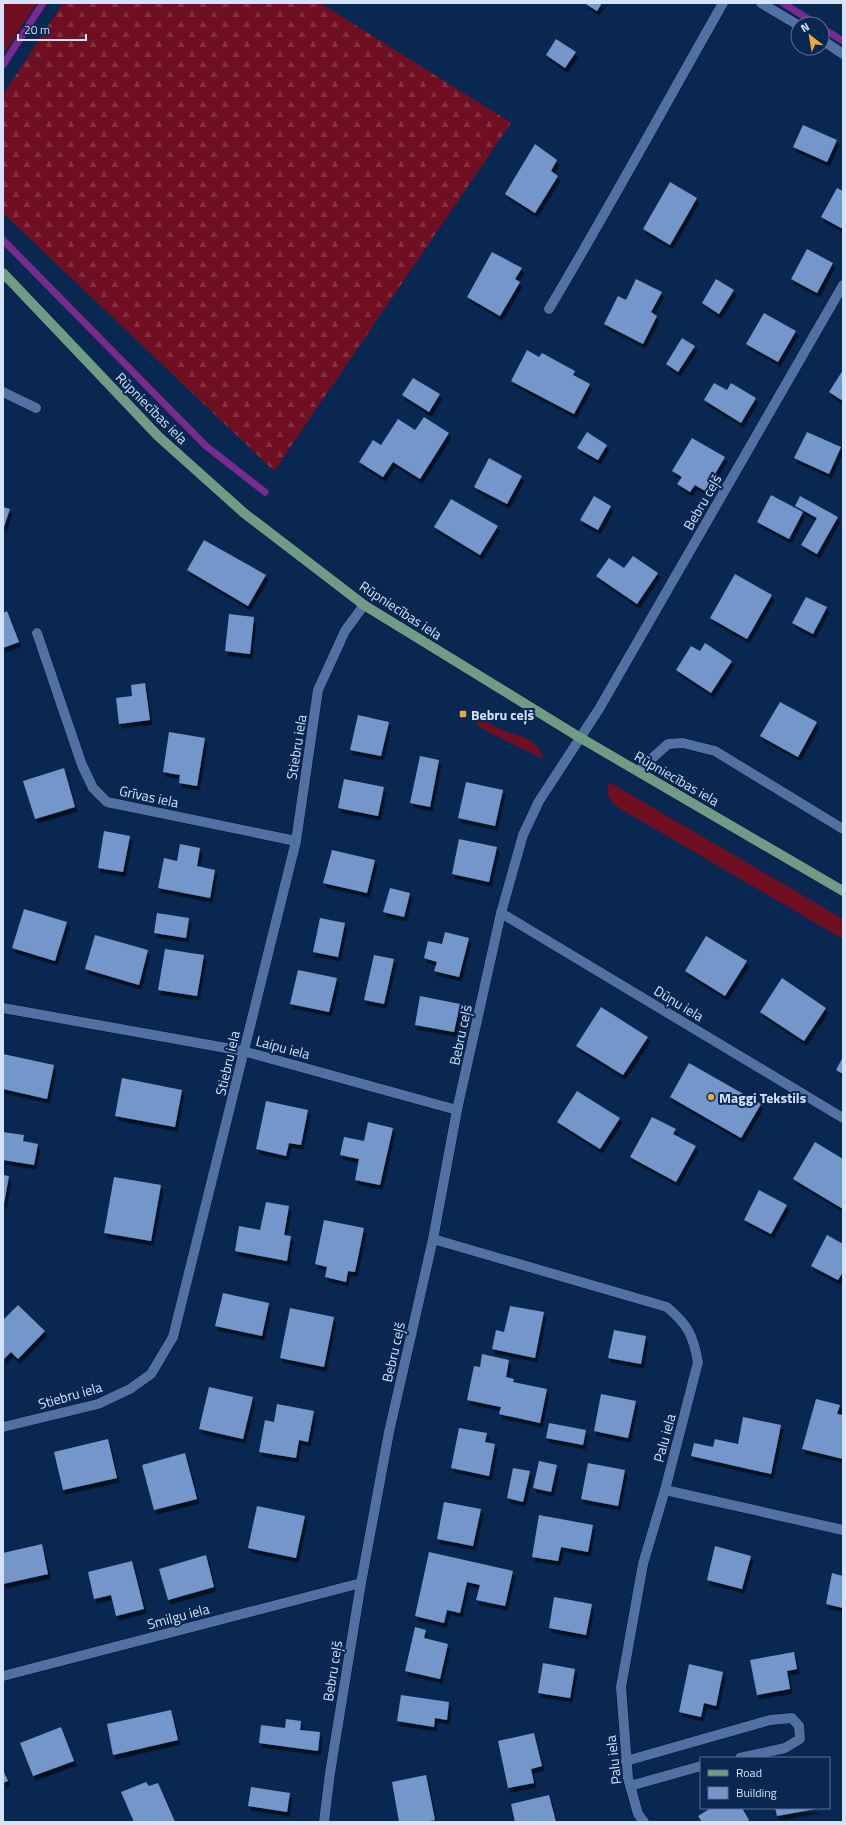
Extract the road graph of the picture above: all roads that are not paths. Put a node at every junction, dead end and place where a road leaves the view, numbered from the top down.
1 (723, 3) edge
2 (761, 3) edge
3 (790, 20) edge
4 (830, 45) edge
5 (843, 54) edge
6 (3, 273) edge
7 (843, 285) edge
8 (549, 309) dead end
9 (3, 392) edge
10 (36, 408) dead end
11 (364, 604) junction
12 (37, 633) dead end
13 (579, 737) junction
14 (638, 771) junction
15 (843, 829) edge
16 (296, 841) junction
17 (843, 891) edge
18 (501, 913) junction
19 (3, 1008) edge
20 (243, 1051) junction
21 (458, 1110) junction
22 (843, 1118) edge
23 (433, 1238) junction
24 (3, 1427) edge
25 (665, 1490) junction
26 (843, 1530) edge
27 (361, 1583) junction
28 (3, 1676) edge
29 (744, 1757) edge
30 (626, 1761) junction
31 (700, 1766) edge
32 (630, 1786) junction
33 (324, 1822) edge
34 (644, 1822) edge

1 - 8 street
2 - 3 street
4 - 5 street
6 - 11 main road, Rūpniecības iela
7 - 13 street, Bebru ceļš
9 - 10 street
11 - 13 main road, Rūpniecības iela
11 - 16 street, Stiebru iela
12 - 16 street, Grīvas iela
13 - 14 main road, Rūpniecības iela
13 - 18 street, Bebru ceļš
14 - 15 street
14 - 17 main road, Rūpniecības iela
16 - 20 street, Stiebru iela
18 - 21 street, Bebru ceļš
18 - 22 street, Dūņu iela
19 - 20 street, Laipu iela
20 - 21 street, Laipu iela
20 - 24 street, Stiebru iela
21 - 23 street, Bebru ceļš
23 - 25 street, Palu iela
23 - 27 street, Bebru ceļš
25 - 26 street
25 - 30 street, Palu iela
27 - 28 street, Smilgu iela
27 - 33 street, Bebru ceļš
29 - 30 street
30 - 32 street, Palu iela
31 - 32 street
32 - 34 street, Palu iela

